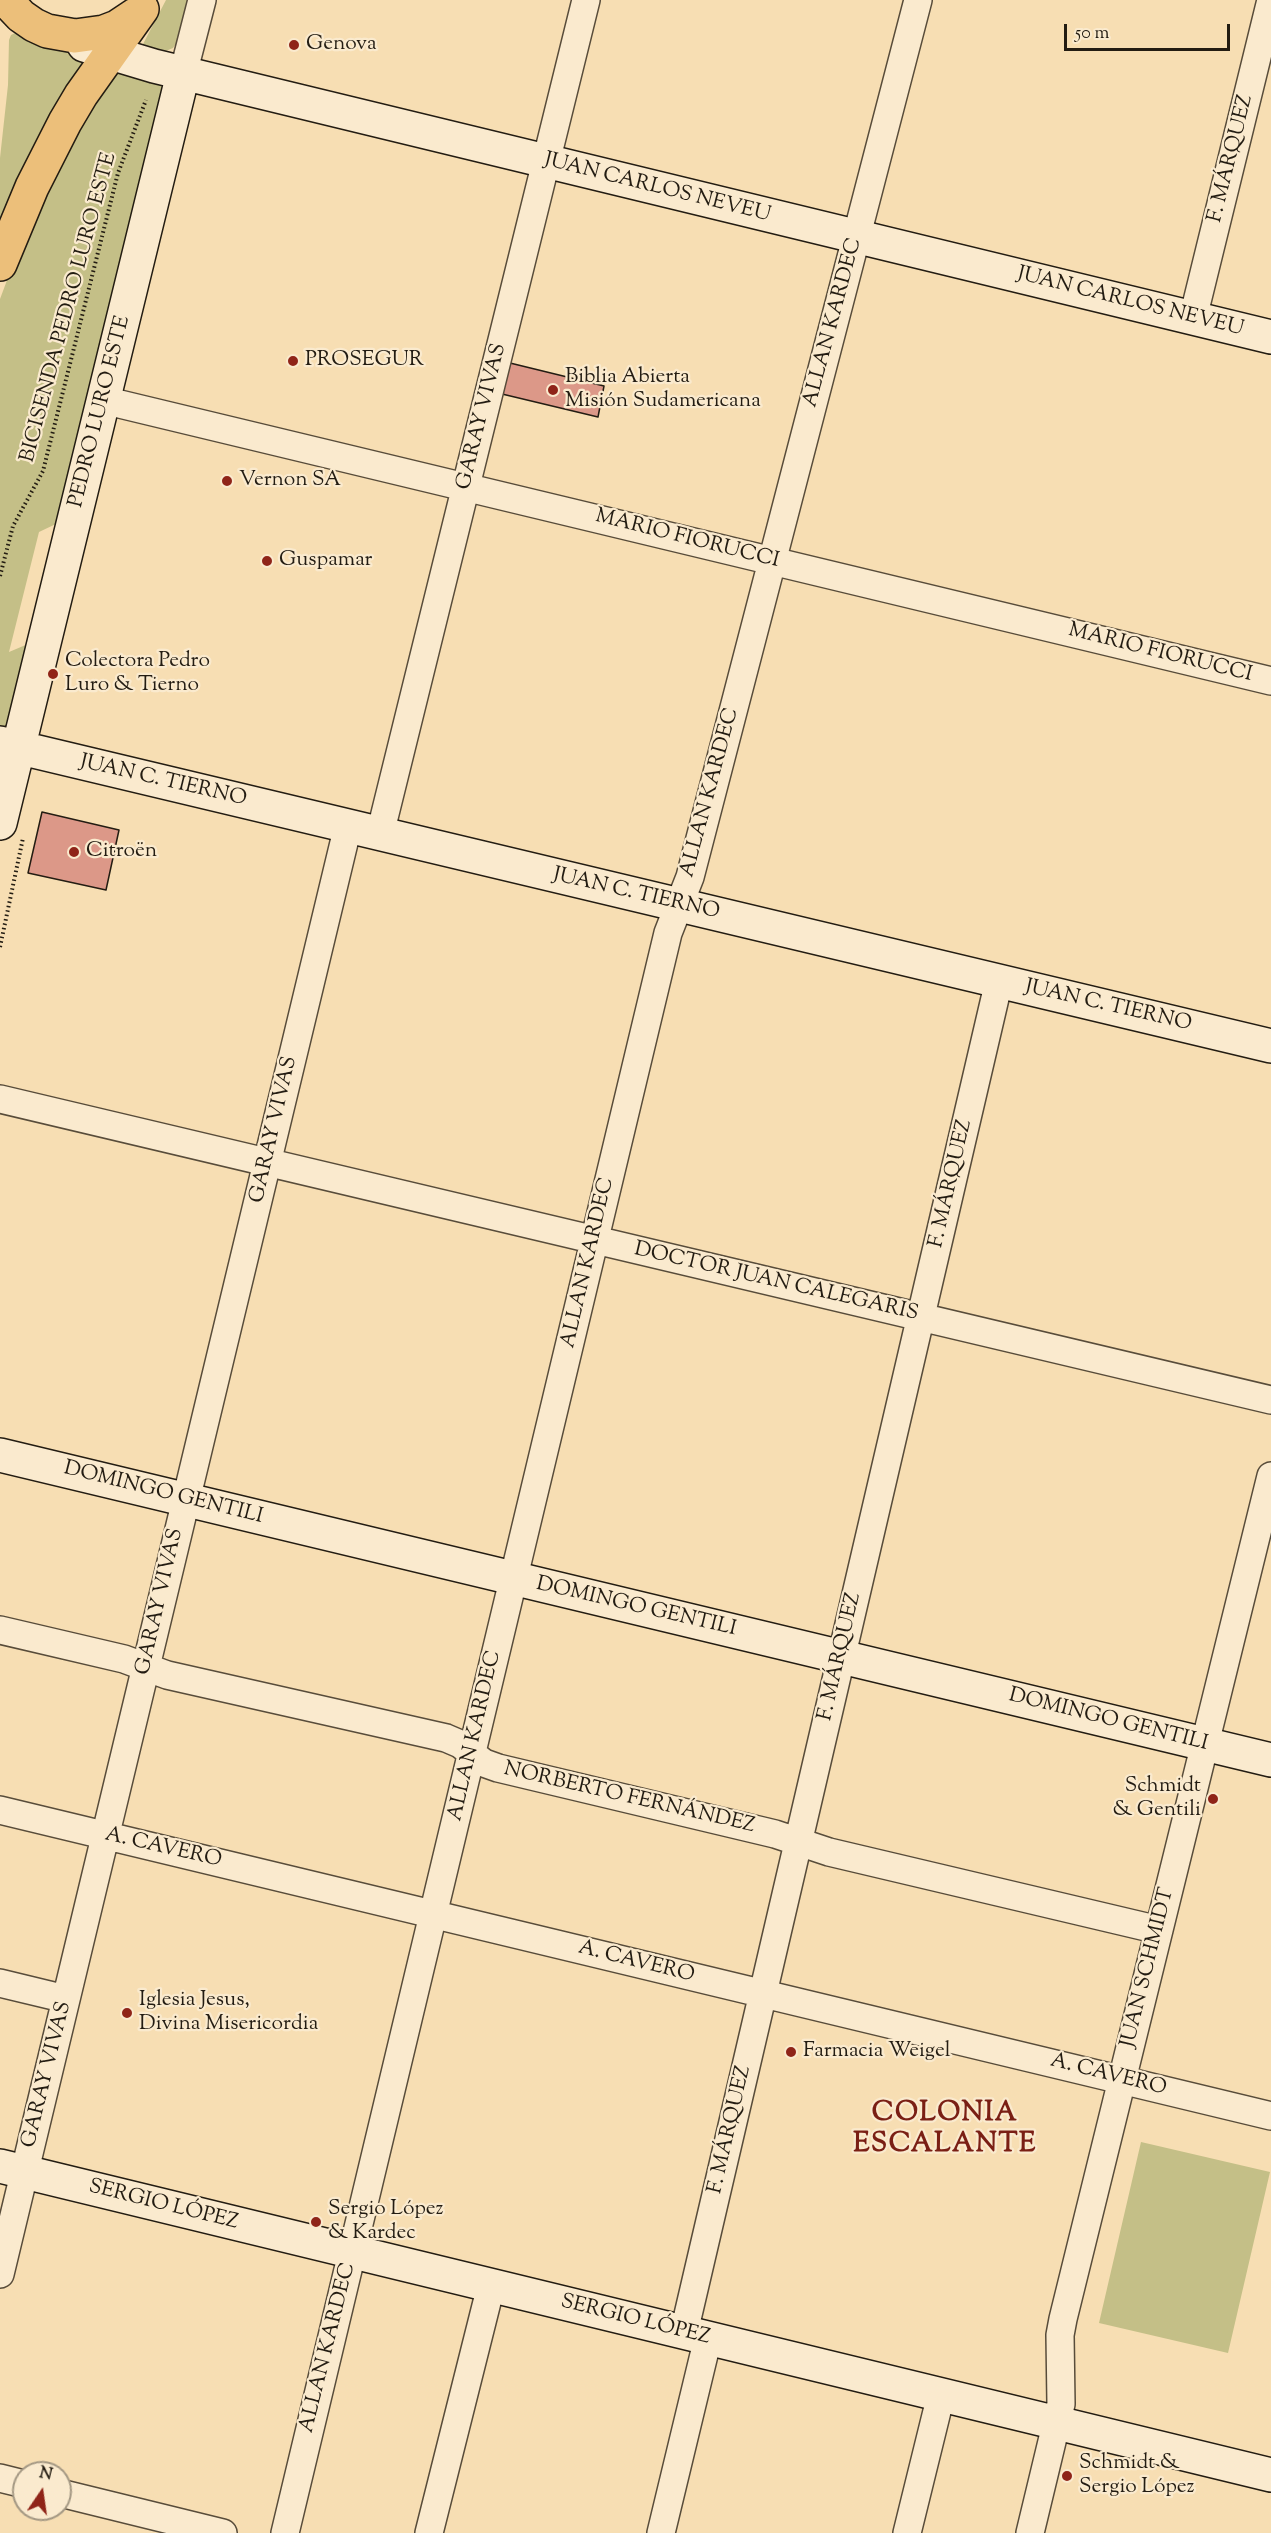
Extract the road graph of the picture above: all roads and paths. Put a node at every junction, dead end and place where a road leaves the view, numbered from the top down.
1 (6, 0) edge
2 (202, 0) edge
3 (586, 0) edge
4 (918, 0) edge
5 (1271, 0) edge
6 (146, 5) edge
7 (46, 31) junction
8 (110, 54) junction
9 (183, 74) junction
10 (148, 91) dead end
11 (546, 161) junction
12 (857, 237) junction
13 (0, 264) edge
14 (1193, 318) junction
15 (1271, 337) edge
16 (104, 400) junction
17 (465, 487) junction
18 (772, 561) junction
19 (0, 576) edge
20 (1271, 681) edge
21 (9, 745) edge
22 (0, 823) edge
23 (348, 826) junction
24 (380, 834) junction
25 (679, 905) junction
26 (999, 981) junction
27 (1271, 1046) edge
28 (0, 1099) edge
29 (267, 1162) junction
30 (595, 1240) junction
31 (921, 1317) junction
32 (1271, 1400) edge
33 (0, 1455) edge
34 (1271, 1476) edge
35 (186, 1500) junction
36 (514, 1578) junction
37 (0, 1629) edge
38 (841, 1657) junction
39 (146, 1667) junction
40 (1205, 1744) junction
41 (472, 1753) junction
42 (1271, 1760) edge
43 (0, 1810) edge
44 (105, 1836) junction
45 (798, 1842) junction
46 (433, 1914) junction
47 (1159, 1930) junction
48 (0, 1983) edge
49 (763, 1993) junction
50 (66, 1999) junction
51 (1122, 2079) junction
52 (1271, 2116) edge
53 (12, 2169) edge
54 (352, 2252) junction
55 (0, 2274) edge
56 (491, 2286) junction
57 (696, 2335) junction
58 (941, 2395) junction
59 (1057, 2423) junction
60 (1271, 2475) edge
61 (72, 2496) edge
62 (223, 2533) edge
63 (285, 2533) edge
64 (429, 2533) edge
65 (661, 2533) edge
66 (907, 2533) edge
67 (1030, 2533) edge

1 - 7 main road
2 - 9 street, PEDRO LURO ESTE
3 - 11 street, GARAY VIVAS
4 - 12 street, ALLAN KARDEC
5 - 14 street, F. MÁRQUEZ
6 - 7 main road
6 - 8 main road
7 - 8 street, JUAN CARLOS NEVEU
8 - 9 street, JUAN CARLOS NEVEU
8 - 13 main road
9 - 11 street, JUAN CARLOS NEVEU
9 - 16 street, PEDRO LURO ESTE
10 - 19 path, BICISENDA PEDRO LURO ESTE
11 - 12 street, JUAN CARLOS NEVEU
11 - 17 street, GARAY VIVAS
12 - 14 street, JUAN CARLOS NEVEU
12 - 18 street, ALLAN KARDEC
14 - 15 street, JUAN CARLOS NEVEU
16 - 17 street, MARIO FIORUCCI
16 - 21 street, PEDRO LURO ESTE
17 - 18 street, MARIO FIORUCCI
17 - 24 street, GARAY VIVAS
18 - 20 street, MARIO FIORUCCI
18 - 25 street, ALLAN KARDEC
21 - 22 street, PEDRO LURO ESTE
21 - 23 street, JUAN C. TIERNO
23 - 24 street, JUAN C. TIERNO
23 - 29 street, GARAY VIVAS
24 - 25 street, JUAN C. TIERNO
25 - 26 street, JUAN C. TIERNO
25 - 30 street, ALLAN KARDEC
26 - 27 street, JUAN C. TIERNO
26 - 31 street, F. MÁRQUEZ
28 - 29 street, DOCTOR JUAN CALEGARIS
29 - 30 street, DOCTOR JUAN CALEGARIS
29 - 35 street, GARAY VIVAS
30 - 31 street, DOCTOR JUAN CALEGARIS
30 - 36 street, ALLAN KARDEC
31 - 32 street, DOCTOR JUAN CALEGARIS
31 - 38 street, F. MÁRQUEZ
33 - 35 street, DOMINGO GENTILI
34 - 40 street, JUAN SCHMIDT
35 - 36 street, DOMINGO GENTILI
35 - 39 street, GARAY VIVAS
36 - 38 street, DOMINGO GENTILI
36 - 41 street, ALLAN KARDEC
37 - 39 street, NORBERTO FERNÁNDEZ
38 - 40 street, DOMINGO GENTILI
38 - 45 street, F. MÁRQUEZ
39 - 41 street, NORBERTO FERNÁNDEZ
39 - 44 street, GARAY VIVAS
40 - 42 street, DOMINGO GENTILI
40 - 47 street, JUAN SCHMIDT
41 - 45 street, NORBERTO FERNÁNDEZ
41 - 46 street, ALLAN KARDEC
43 - 44 street, A. CAVERO
44 - 46 street, A. CAVERO
44 - 50 street, GARAY VIVAS
45 - 47 street, NORBERTO FERNÁNDEZ
45 - 49 street, F. MÁRQUEZ
46 - 49 street, A. CAVERO
46 - 54 street, ALLAN KARDEC
47 - 51 street, JUAN SCHMIDT
48 - 50 street
49 - 51 street, A. CAVERO
49 - 57 street, F. MÁRQUEZ
50 - 53 street, GARAY VIVAS
51 - 52 street, A. CAVERO
51 - 59 street, JUAN SCHMIDT
53 - 54 street, SERGIO LÓPEZ
53 - 55 street, GARAY VIVAS
54 - 56 street, SERGIO LÓPEZ
54 - 63 street, ALLAN KARDEC
56 - 57 street, SERGIO LÓPEZ
56 - 64 street
57 - 58 street, SERGIO LÓPEZ
57 - 65 street, F. MÁRQUEZ
58 - 59 street, SERGIO LÓPEZ
58 - 66 street
59 - 60 street, SERGIO LÓPEZ
59 - 67 street, JUAN SCHMIDT
61 - 62 street

